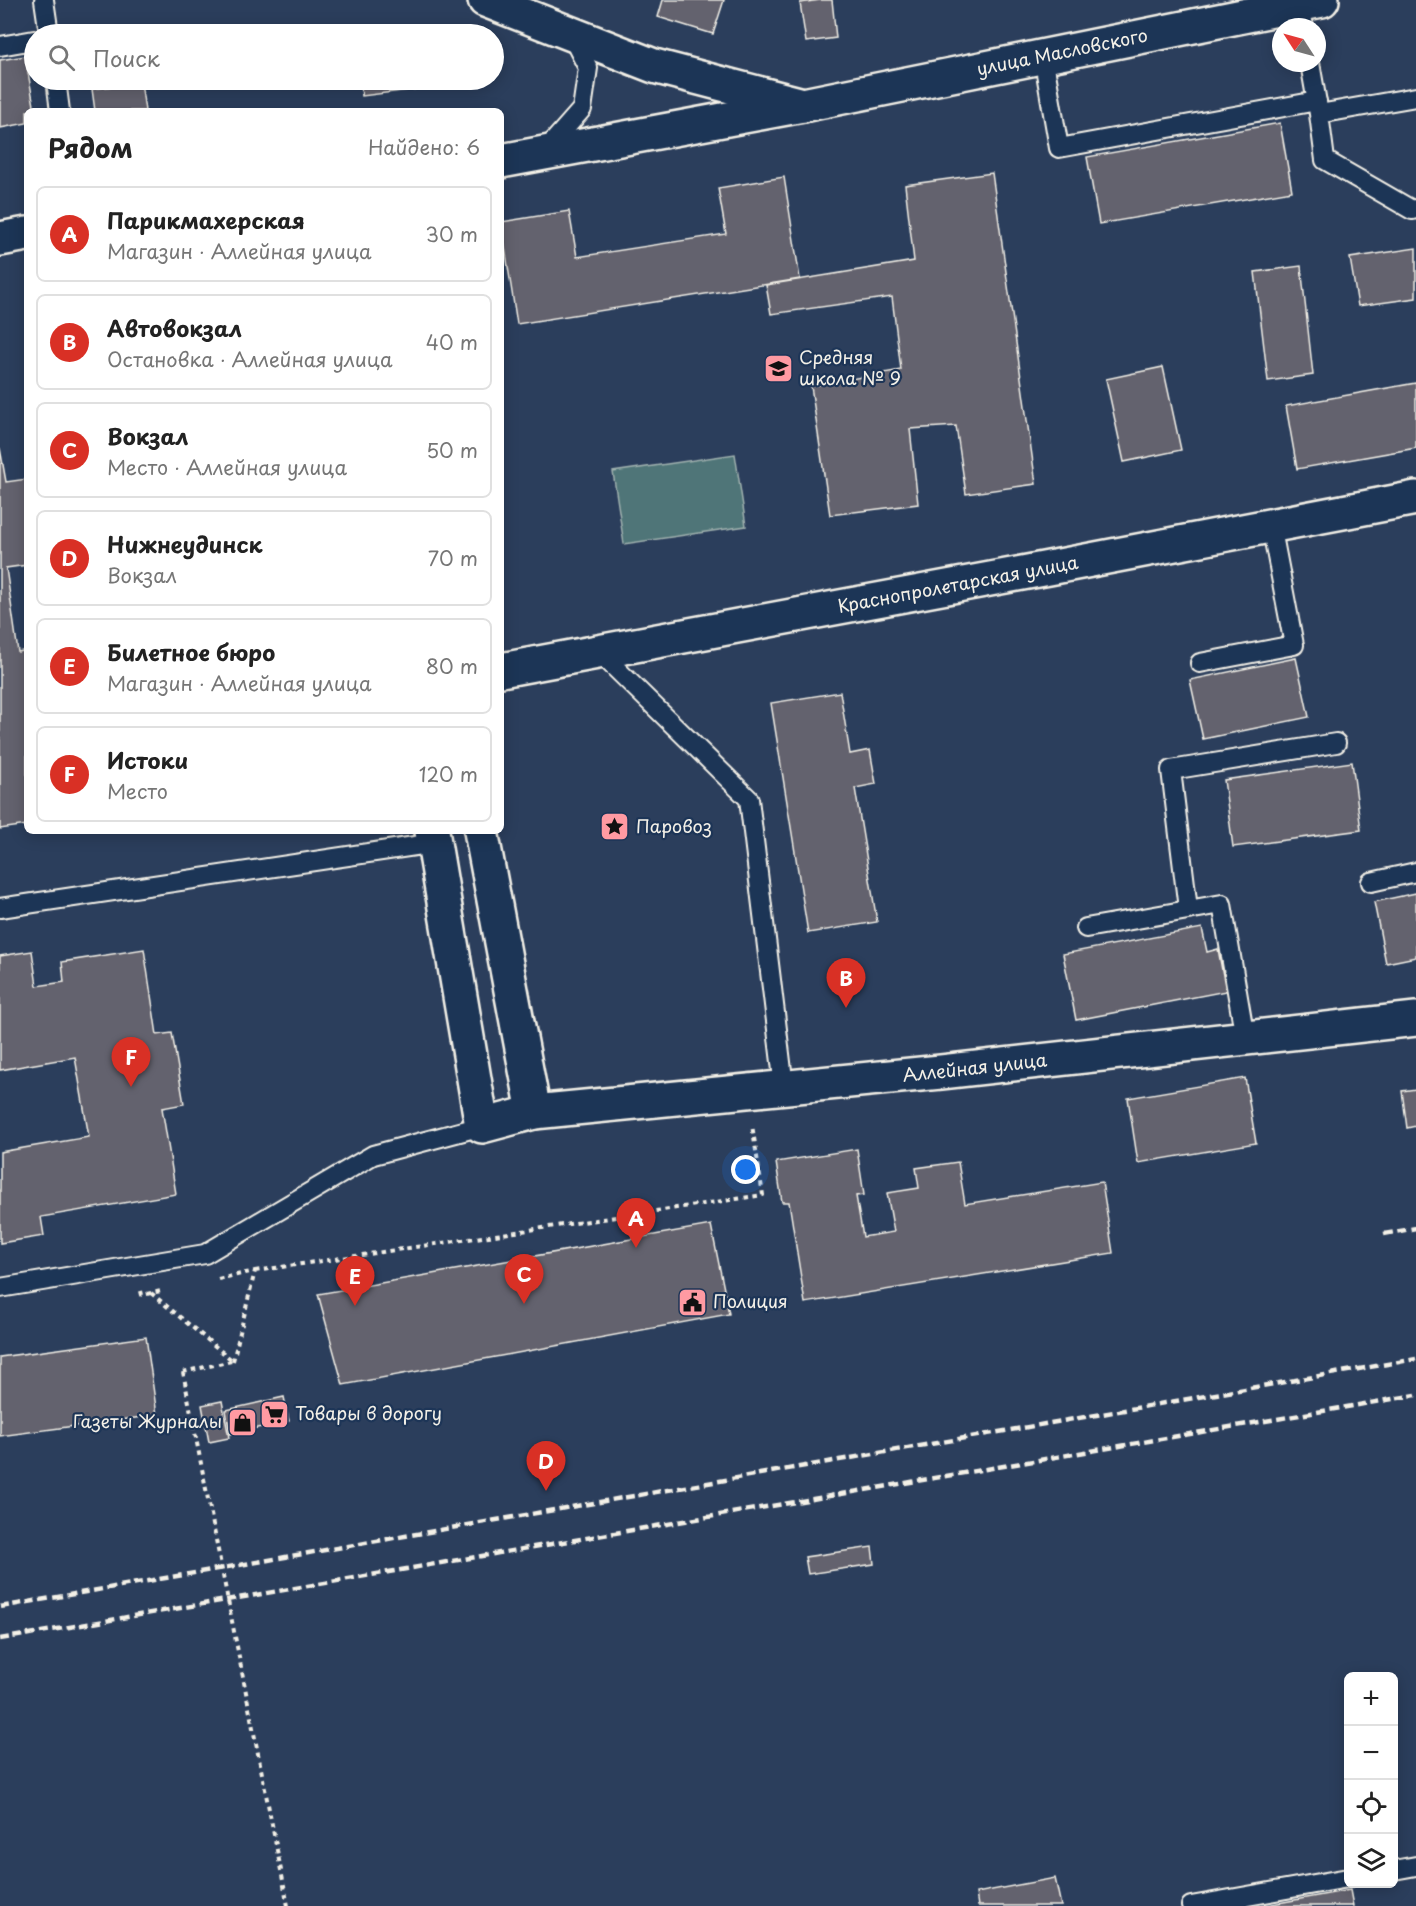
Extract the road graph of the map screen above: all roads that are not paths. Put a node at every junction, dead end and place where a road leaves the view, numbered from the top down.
1 (44, 0) edge
2 (485, 0) edge
3 (1306, 8) edge
4 (48, 24) edge
5 (570, 33) junction
6 (24, 42) edge
7 (0, 46) edge
8 (1043, 56) junction
9 (1312, 72) edge
10 (57, 90) edge
11 (1416, 97) edge
12 (803, 105) junction
13 (1318, 107) junction
14 (60, 108) edge
15 (544, 152) junction
16 (504, 160) edge
17 (1416, 209) edge
18 (24, 235) edge
19 (0, 239) edge
20 (1416, 498) edge
21 (1271, 525) junction
22 (599, 652) junction
23 (1200, 663) dead end
24 (504, 669) edge
25 (1336, 743) dead end
26 (482, 834) edge
27 (434, 837) edge
28 (1416, 872) edge
29 (1371, 882) dead end
30 (0, 908) edge
31 (1188, 909) junction
32 (1086, 928) dead end
33 (1416, 1019) edge
34 (1245, 1038) junction
35 (784, 1088) junction
36 (534, 1112) junction
37 (482, 1126) junction
38 (0, 1288) edge
39 (1416, 1866) edge
40 (1398, 1869) edge
41 (1344, 1879) edge
42 (1191, 1906) edge

1 - 4 lane
2 - 5 street, улица Масловского
3 - 8 street, улица Масловского
5 - 12 street, улица Масловского
5 - 15 lane
6 - 7 lane
8 - 12 street, улица Масловского
8 - 13 lane
9 - 13 lane
10 - 14 lane
11 - 13 lane
12 - 15 street, улица Масловского
13 - 17 lane
15 - 16 street, улица Масловского
18 - 19 street
20 - 21 street, Краснопролетарская улица
21 - 22 street, Краснопролетарская улица
21 - 23 lane
22 - 24 street, Краснопролетарская улица
22 - 35 lane
25 - 31 lane
26 - 36 street
27 - 30 lane
27 - 37 street
28 - 29 lane
31 - 32 lane
31 - 34 lane
33 - 34 street, Аллейная улица
34 - 35 street, Аллейная улица
35 - 36 street, Аллейная улица
36 - 37 street, Аллейная улица
37 - 38 lane
39 - 40 lane
41 - 42 lane

